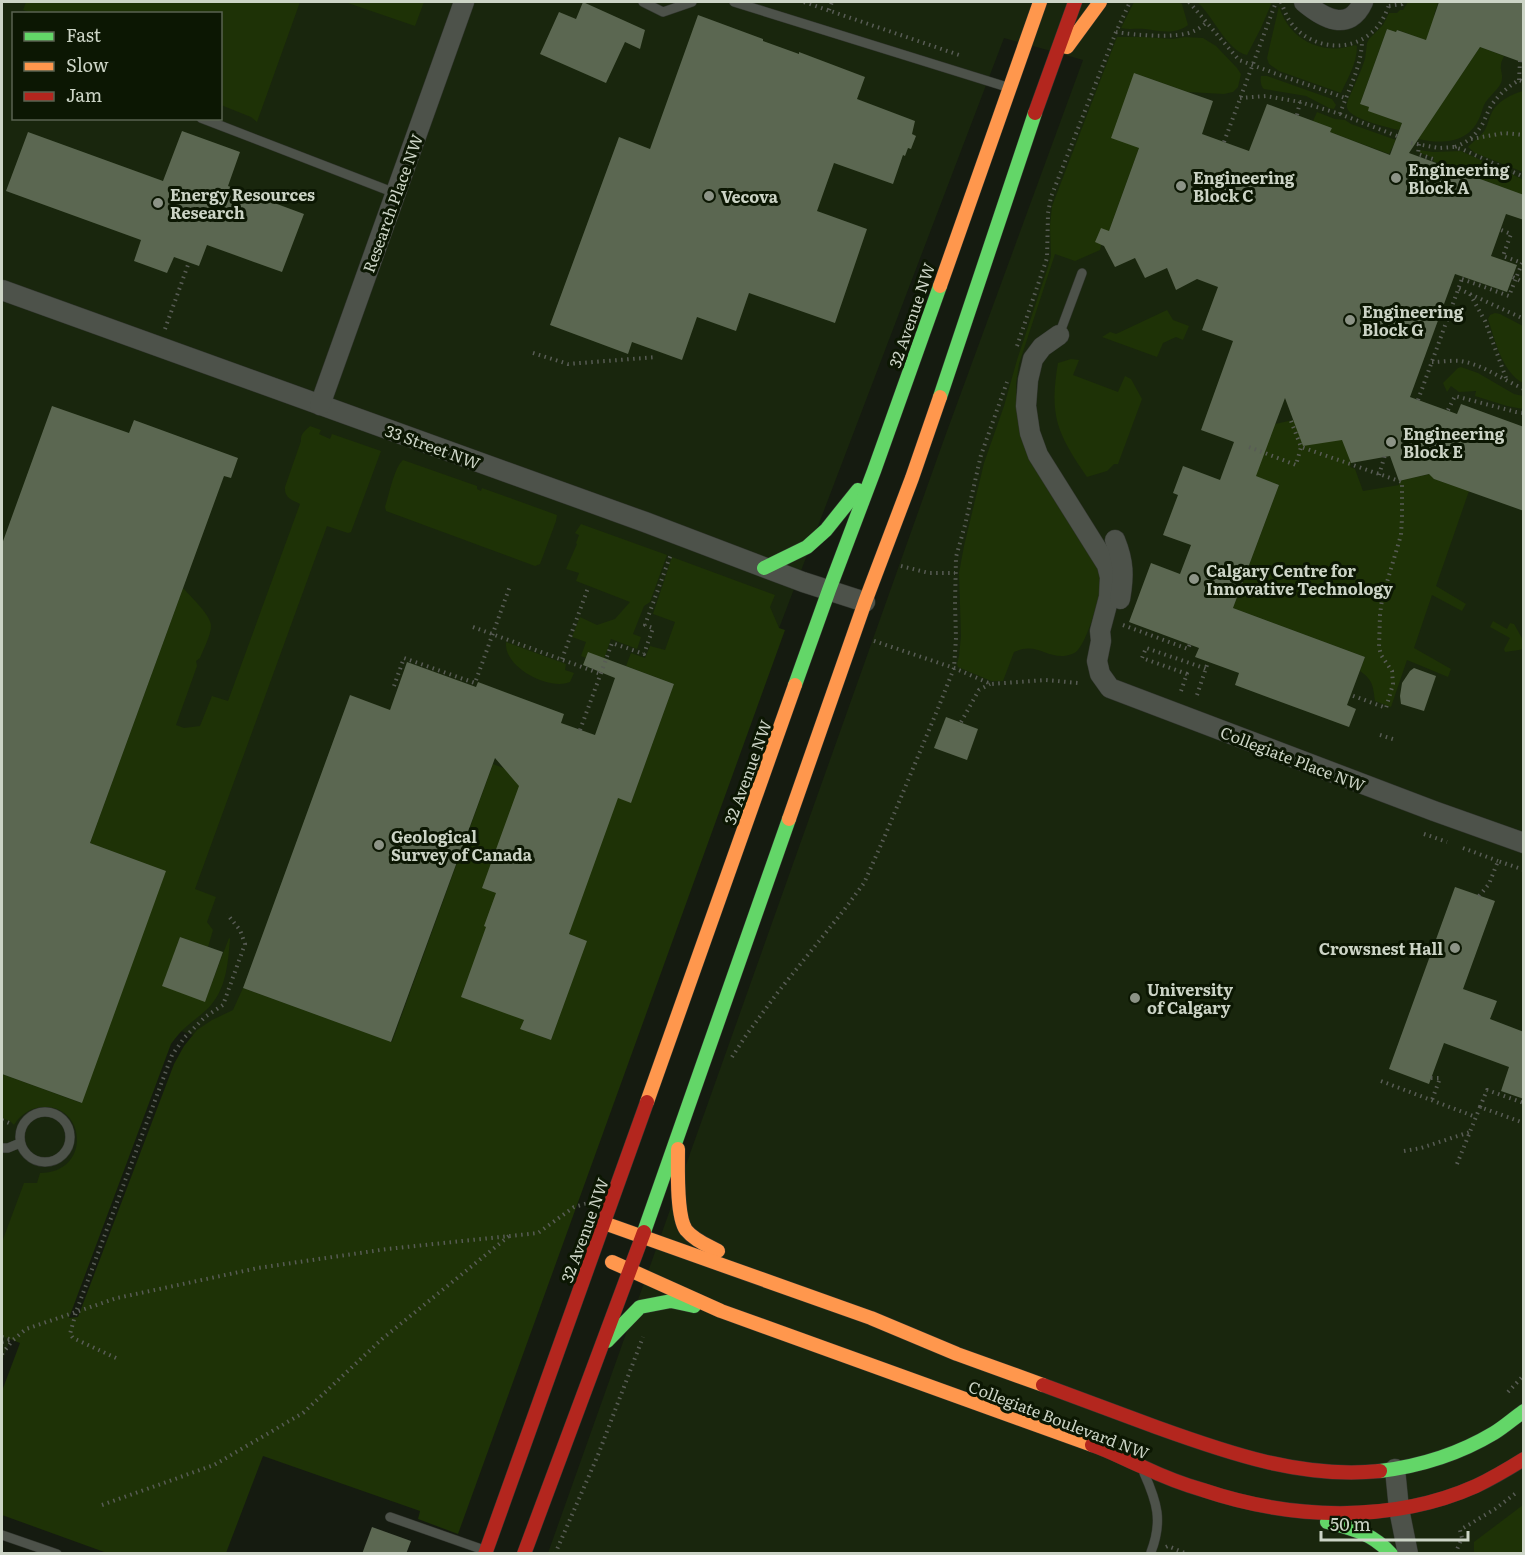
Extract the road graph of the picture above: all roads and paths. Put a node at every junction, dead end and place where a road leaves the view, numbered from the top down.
1 (464, 2) edge
2 (643, 2) edge
3 (692, 2) edge
4 (734, 2) edge
5 (804, 2) edge
6 (832, 2) edge
7 (1040, 2) edge
8 (1075, 2) edge
9 (1100, 2) edge
10 (1130, 2) edge
11 (1189, 2) edge
12 (1276, 2) edge
13 (1304, 2) edge
14 (1364, 2) edge
15 (1404, 2) edge
16 (1389, 4) edge
17 (829, 10) junction
18 (1387, 12) dead end
19 (1206, 23) junction
20 (1116, 32) junction
21 (1362, 40) dead end
22 (963, 57) dead end
23 (1520, 61) dead end
24 (1252, 65) junction
25 (1050, 70) junction
26 (1521, 81) edge
27 (1009, 88) junction
28 (1240, 98) junction
29 (1345, 98) junction
30 (1300, 102) junction
31 (1340, 114) junction
32 (1296, 115) dead end
33 (206, 120) edge
34 (1524, 135) edge
35 (1397, 136) dead end
36 (1470, 139) junction
37 (1224, 142) dead end
38 (1411, 143) dead end
39 (1419, 144) junction
40 (1454, 147) junction
41 (1433, 159) dead end
42 (1524, 177) edge
43 (395, 193) junction
44 (1501, 230) dead end
45 (189, 262) dead end
46 (1521, 270) edge
47 (1082, 273) dead end
48 (1514, 278) junction
49 (1524, 283) edge
50 (1458, 289) junction
51 (3, 294) edge
52 (1470, 294) junction
53 (1524, 319) edge
54 (1059, 335) joint
55 (159, 347) junction
56 (533, 352) dead end
57 (1014, 356) dead end
58 (657, 357) dead end
59 (1432, 362) junction
60 (1009, 376) dead end
61 (1506, 379) junction
62 (1524, 389) edge
63 (1418, 400) dead end
64 (320, 405) junction
65 (1448, 410) dead end
66 (1524, 413) edge
67 (1291, 421) dead end
68 (1249, 447) dead end
69 (1301, 447) junction
70 (1385, 455) dead end
71 (874, 471) junction
72 (1379, 475) junction
73 (1115, 540) dead end
74 (671, 554) dead end
75 (893, 563) dead end
76 (764, 568) junction
77 (955, 573) junction
78 (510, 586) dead end
79 (588, 588) dead end
80 (829, 590) junction
81 (865, 602) junction
82 (1123, 625) dead end
83 (473, 627) dead end
84 (492, 634) junction
85 (866, 639) dead end
86 (1101, 641) junction
87 (1190, 644) dead end
88 (562, 660) junction
89 (1208, 662) dead end
90 (954, 668) junction
91 (1207, 669) junction
92 (601, 674) junction
93 (991, 684) junction
94 (1078, 684) dead end
95 (394, 686) dead end
96 (1181, 691) dead end
97 (1197, 695) dead end
98 (1351, 695) dead end
99 (961, 722) dead end
100 (580, 730) dead end
101 (1380, 735) dead end
102 (1396, 741) dead end
103 (1424, 834) dead end
104 (1447, 842) dead end
105 (1524, 843) edge
106 (1463, 848) dead end
107 (1498, 861) junction
108 (1524, 870) edge
109 (1479, 896) dead end
110 (227, 915) dead end
111 (735, 1051) dead end
112 (1431, 1077) dead end
113 (1381, 1081) dead end
114 (1432, 1100) junction
115 (1524, 1103) edge
116 (1480, 1107) junction
117 (1476, 1117) junction
118 (2, 1120) edge
119 (9, 1123) dead end
120 (1524, 1123) edge
121 (1470, 1132) junction
122 (677, 1139) junction
123 (20, 1143) junction
124 (2, 1148) edge
125 (1404, 1151) dead end
126 (1457, 1164) dead end
127 (594, 1201) dead end
128 (604, 1223) junction
129 (510, 1236) junction
130 (642, 1236) junction
131 (592, 1255) junction
132 (629, 1269) junction
133 (766, 1279) junction
134 (721, 1311) junction
135 (76, 1312) junction
136 (643, 1337) dead end
137 (2, 1340) edge
138 (14, 1340) junction
139 (600, 1348) junction
140 (2, 1354) edge
141 (116, 1358) dead end
142 (1524, 1411) edge
143 (1524, 1459) edge
144 (1142, 1468) junction
145 (1395, 1469) junction
146 (1524, 1487) edge
147 (102, 1505) dead end
148 (1400, 1509) junction
149 (1288, 1511) junction
150 (390, 1517) dead end
151 (2, 1535) edge
152 (486, 1552) edge
153 (1151, 1552) joint
154 (57, 1554) edge
155 (524, 1554) edge
156 (555, 1554) edge
157 (1187, 1554) edge
158 (1391, 1554) edge
159 (1408, 1554) edge
160 (1455, 1554) edge

1 - 43 street, Research Place NW
2 - 3 lane
4 - 27 lane
5 - 17 path
6 - 17 path
7 - 27 main road, 32 Avenue NW
8 - 25 main road
9 - 25 main road
10 - 20 path
11 - 19 path
12 - 24 path
13 - 14 street
15 - 16 path
16 - 18 path
17 - 22 path
19 - 20 path
19 - 24 path
20 - 57 path
21 - 29 path
23 - 26 path
24 - 28 path
24 - 29 path
25 - 81 main road
26 - 36 path
27 - 71 main road, 32 Avenue NW
28 - 30 path
28 - 37 path
29 - 31 path
30 - 31 path
30 - 32 path
31 - 35 path
33 - 43 lane
34 - 36 path
36 - 40 path
38 - 39 path
39 - 40 path
39 - 41 path
40 - 42 path
43 - 64 street, Research Place NW
44 - 46 path
45 - 55 path
46 - 48 path
47 - 54 lane
48 - 49 path
48 - 50 path
50 - 52 path
50 - 59 path
51 - 55 street, 33 Street NW
52 - 53 path
52 - 61 path
54 - 86 street, Collegiate Place NW
55 - 64 street, 33 Street NW
56 - 58 path
59 - 61 path
59 - 63 path
60 - 77 path
61 - 62 path
64 - 76 street, 33 Street NW
65 - 66 path
67 - 69 path
68 - 69 path
69 - 72 path
70 - 72 path
71 - 76 main road
71 - 80 main road, 32 Avenue NW
72 - 98 path
73 - 86 street, Collegiate Place NW
74 - 92 path
75 - 77 path
76 - 80 street, 33 Street NW
77 - 90 path
78 - 84 path
79 - 88 path
80 - 81 street, 33 Street NW
80 - 128 main road, 32 Avenue NW
81 - 122 main road
82 - 87 path
83 - 84 path
84 - 88 path
84 - 95 path
85 - 90 path
86 - 105 street, Collegiate Place NW
88 - 92 path
89 - 91 path
90 - 93 path
90 - 111 path
91 - 96 path
91 - 97 path
92 - 100 path
93 - 94 path
93 - 99 path
101 - 102 path
103 - 104 path
106 - 107 path
107 - 108 path
107 - 109 path
110 - 135 path
112 - 114 path
113 - 114 path
114 - 117 path
115 - 116 path
116 - 117 path
116 - 120 path
117 - 121 path
118 - 119 path
121 - 125 path
121 - 126 path
122 - 130 main road
122 - 133 main road
123 - 123 lane
123 - 124 lane
127 - 129 path
128 - 130 main road, Collegiate Boulevard NW
128 - 131 main road, 32 Avenue NW
129 - 135 path
129 - 147 path
130 - 132 main road
130 - 133 main road, Collegiate Boulevard NW
131 - 132 main road, Collegiate Boulevard NW
131 - 152 main road, 32 Avenue NW
132 - 134 main road, Collegiate Boulevard NW
132 - 139 main road
133 - 145 main road, Collegiate Boulevard NW
134 - 139 main road
134 - 144 main road, Collegiate Boulevard NW
135 - 138 path
135 - 141 path
136 - 156 path
137 - 138 path
138 - 140 path
139 - 155 main road
142 - 145 main road, Collegiate Boulevard NW
143 - 148 main road, Collegiate Boulevard NW
144 - 149 main road, Collegiate Boulevard NW
144 - 153 lane
145 - 148 street
146 - 160 path
148 - 149 main road, Collegiate Boulevard NW
148 - 159 street
149 - 158 main road
150 - 152 lane
151 - 154 lane
153 - 157 path

